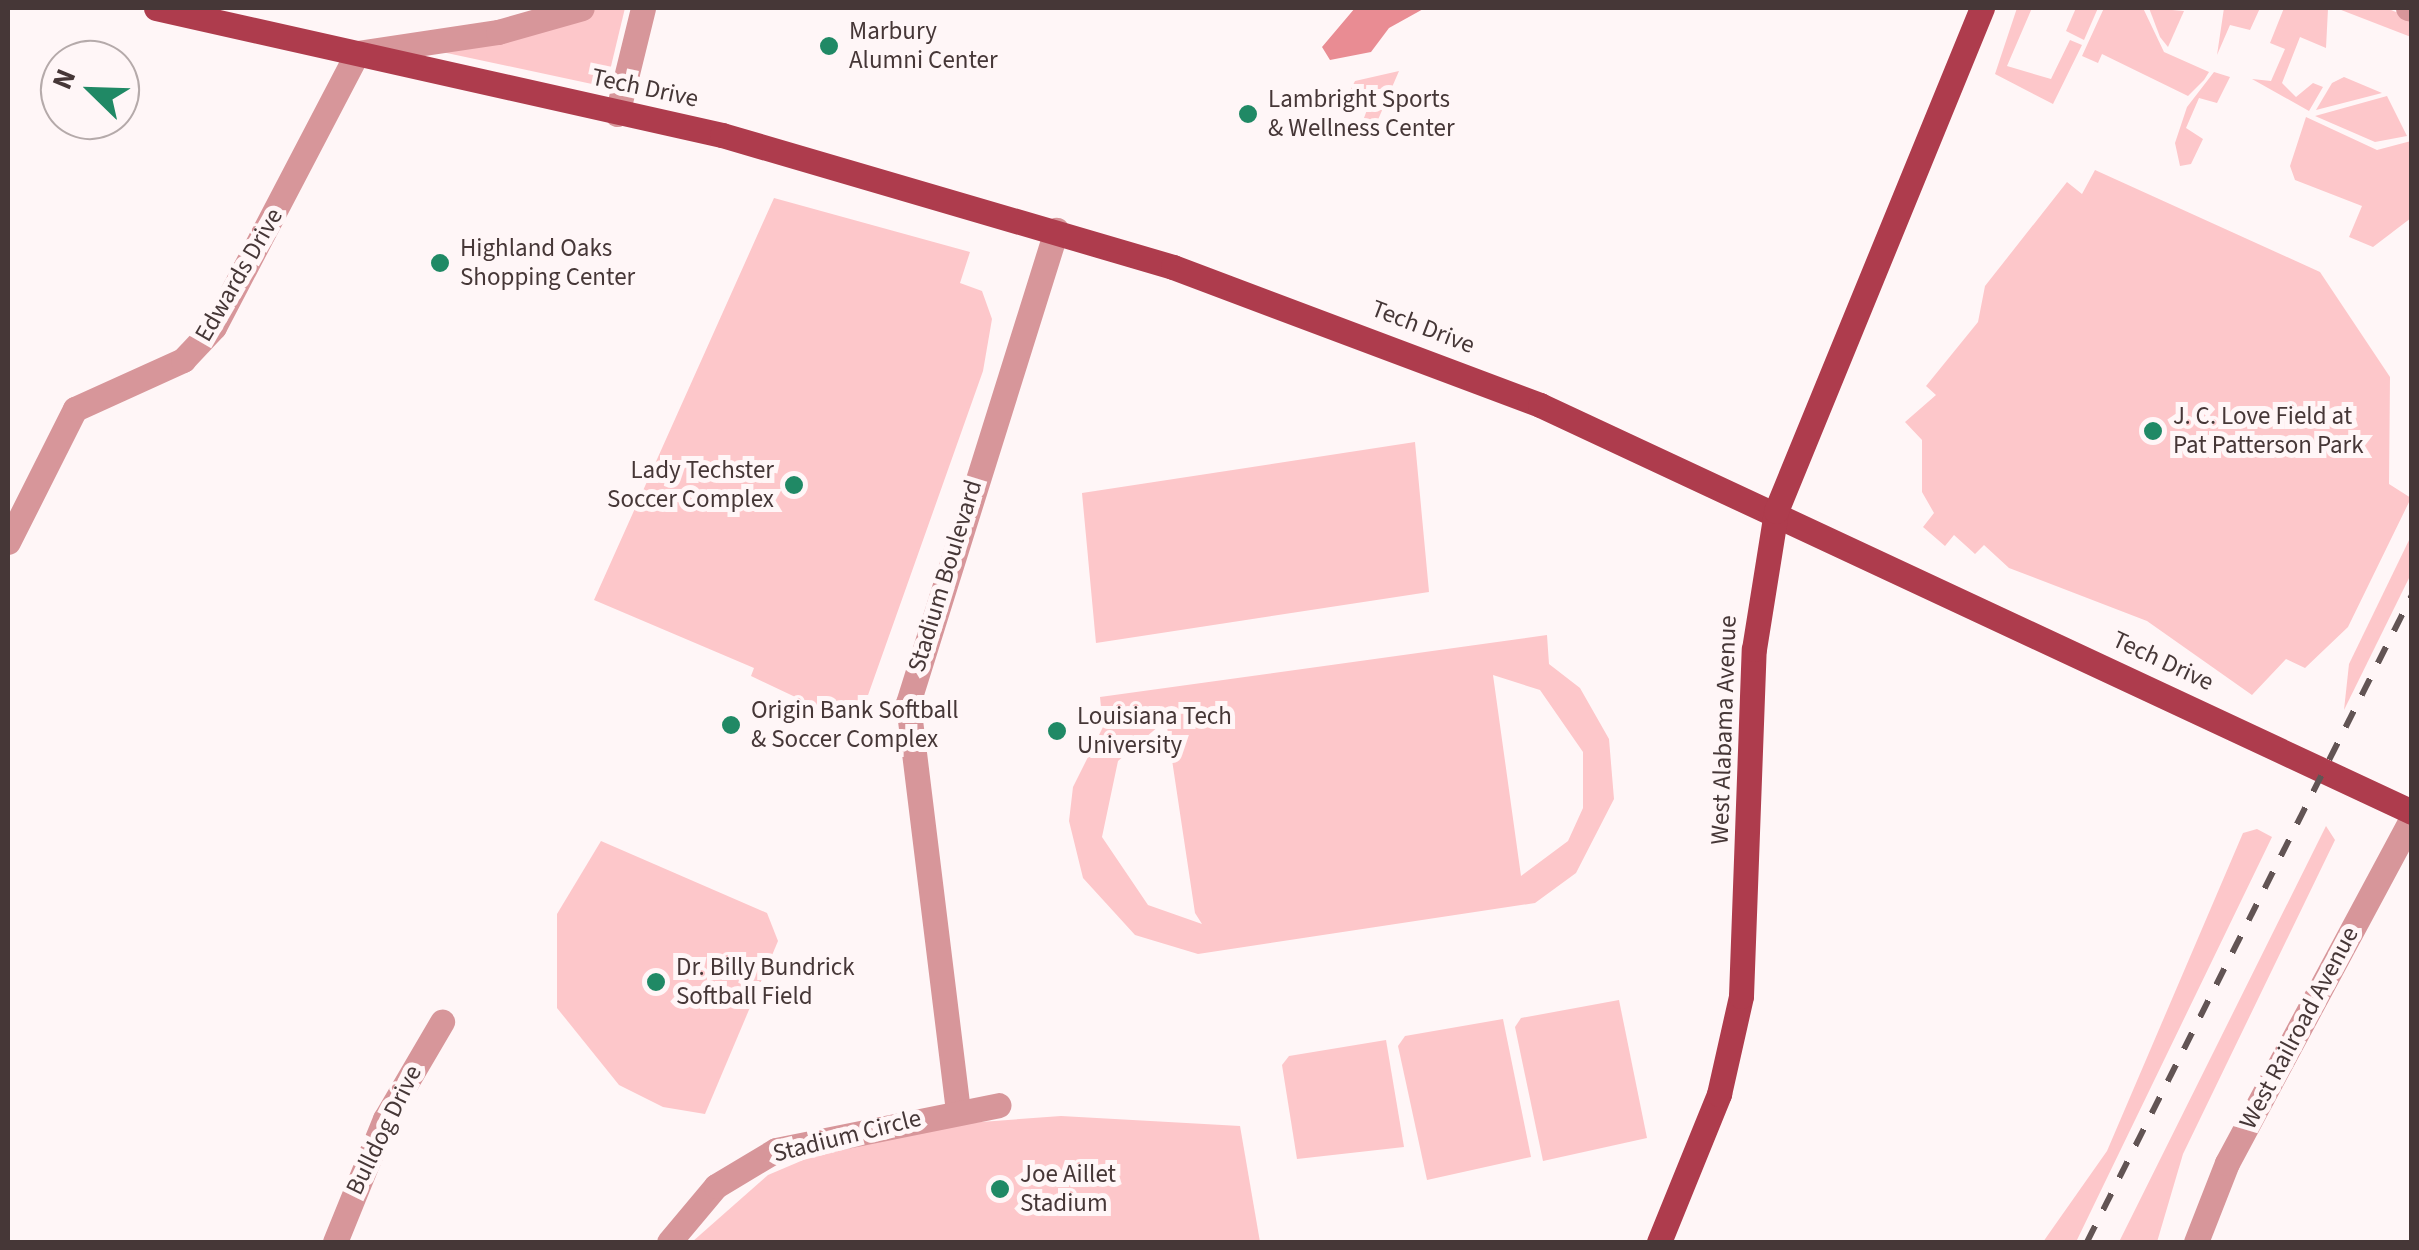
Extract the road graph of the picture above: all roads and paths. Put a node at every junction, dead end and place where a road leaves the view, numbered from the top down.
1 (156, 8) edge
2 (582, 8) edge
3 (643, 8) edge
4 (1982, 8) edge
5 (357, 53) junction
6 (617, 114) junction
7 (1056, 230) junction
8 (1776, 511) junction
9 (8, 542) edge
10 (2412, 815) edge
11 (442, 1022) dead end
12 (999, 1105) dead end
13 (958, 1111) junction
14 (336, 1242) edge
15 (669, 1242) edge
16 (1659, 1242) edge
17 (2196, 1242) edge

1 - 5 main road, Tech Drive
2 - 5 street
3 - 6 street
4 - 8 main road, West Alabama Avenue
5 - 6 main road, Tech Drive
5 - 9 street, Edwards Drive
6 - 7 main road, Tech Drive
7 - 8 main road, Tech Drive
7 - 13 street, Stadium Boulevard
8 - 10 main road, Tech Drive
8 - 16 main road, West Alabama Avenue
10 - 17 street, West Railroad Avenue
11 - 14 street, Bulldog Drive
12 - 13 street, Stadium Circle
13 - 15 street, Stadium Circle

